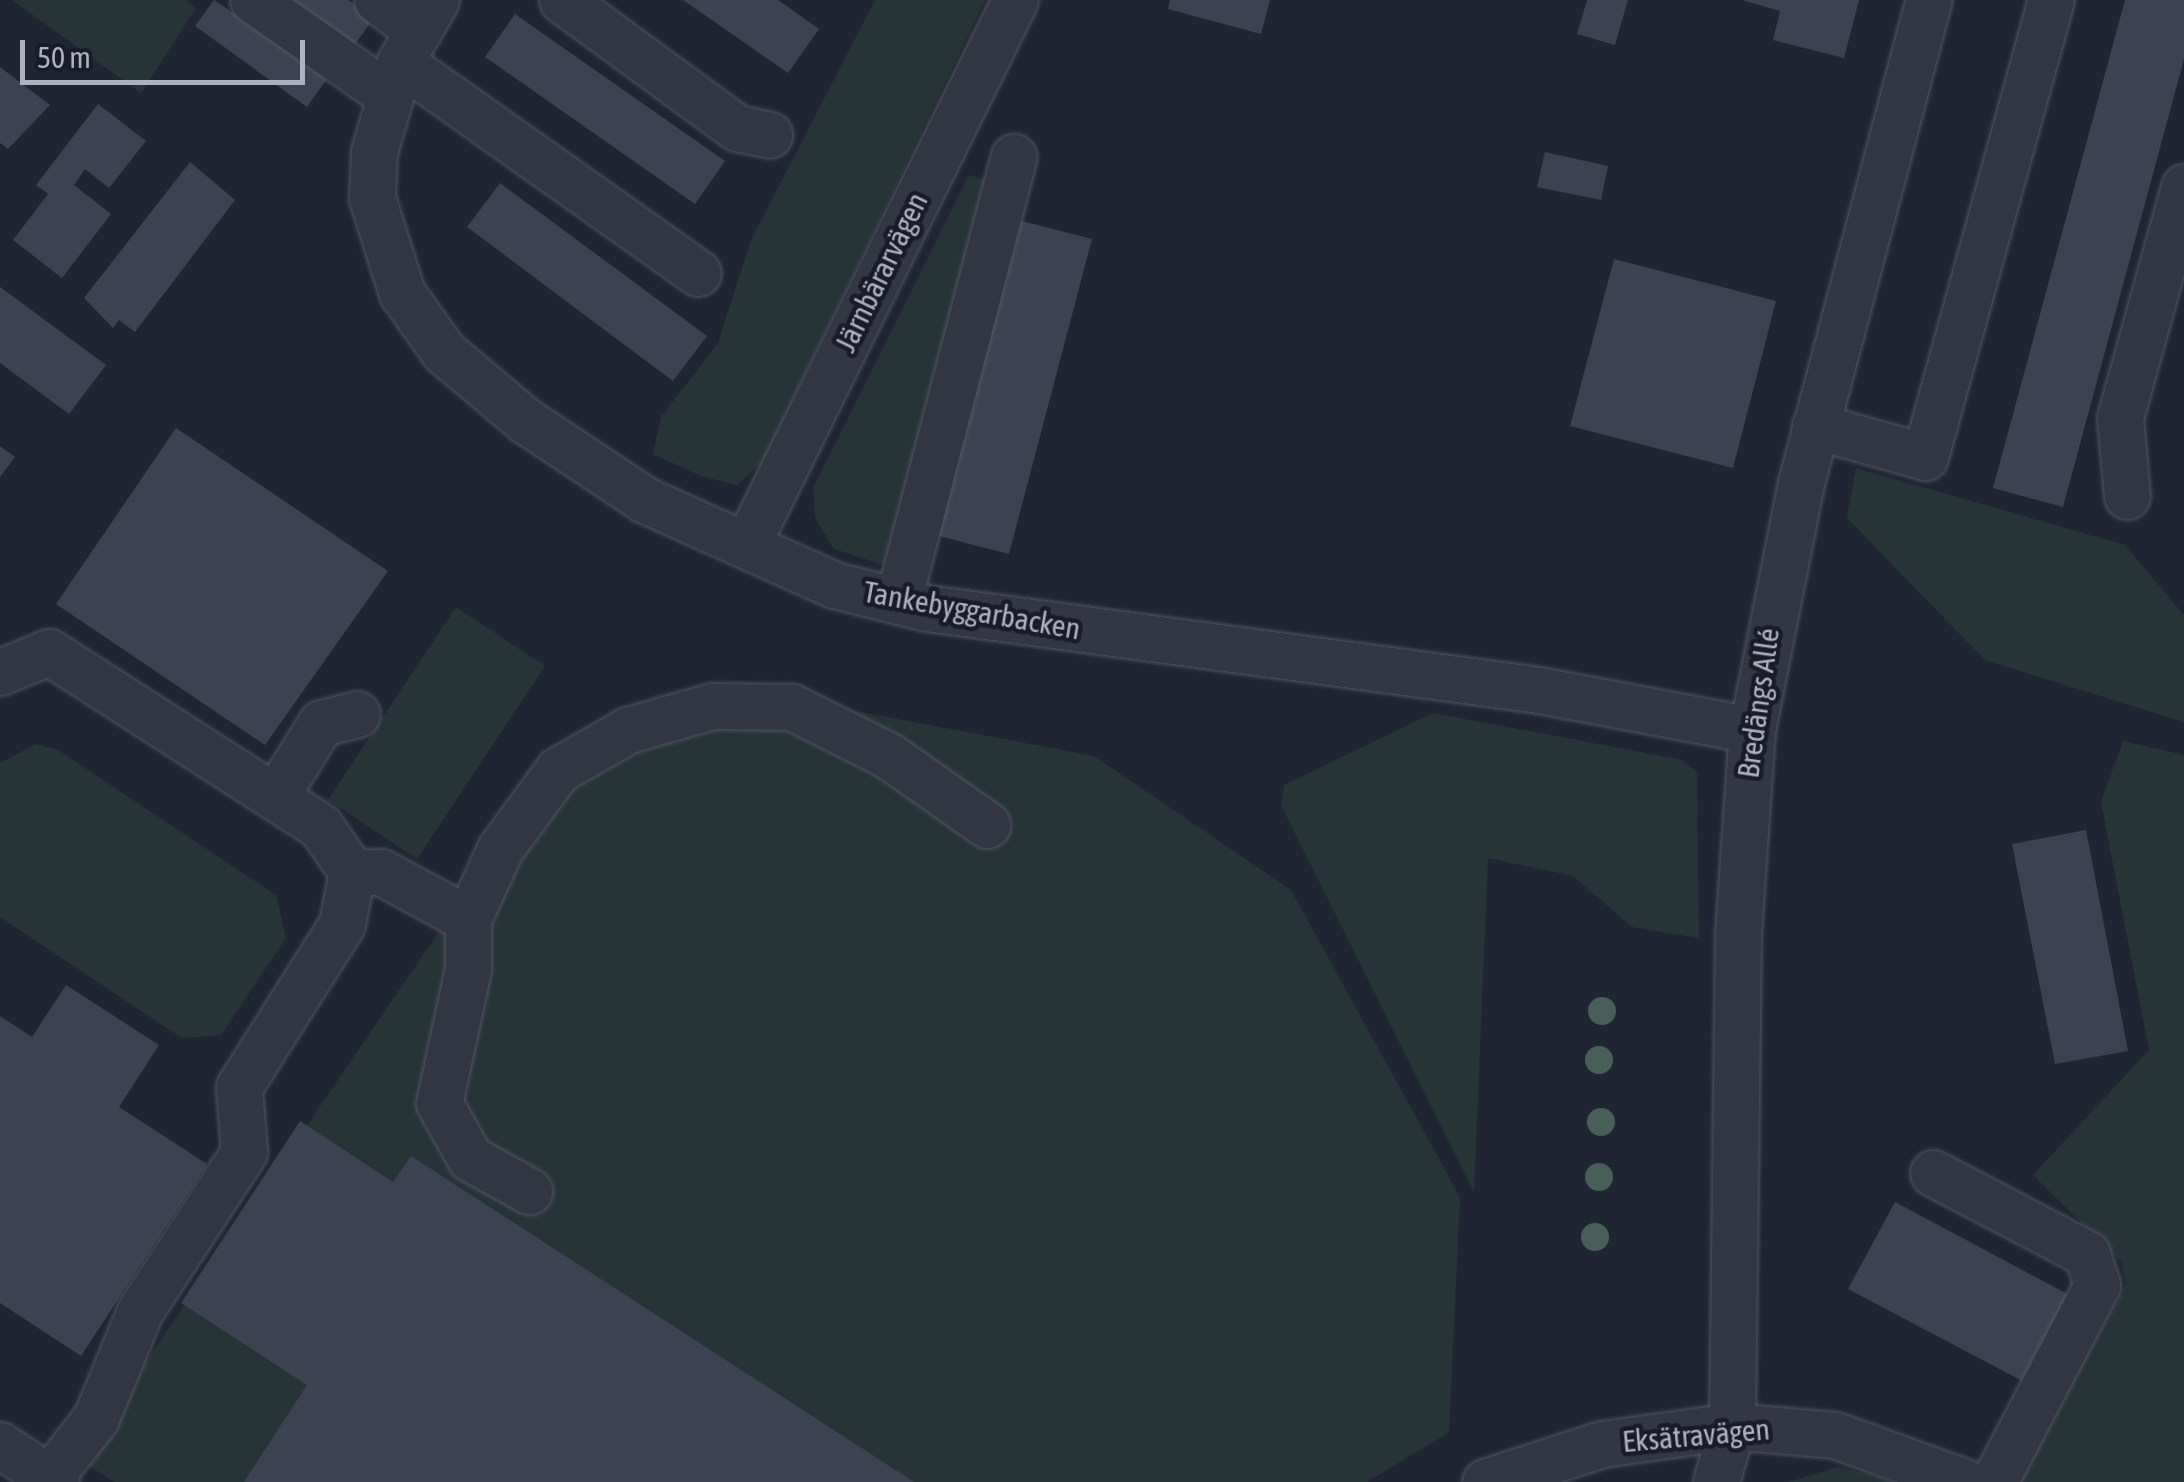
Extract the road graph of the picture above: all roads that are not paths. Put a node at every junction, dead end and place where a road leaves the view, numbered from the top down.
1 (254, 0) edge
2 (376, 0) edge
3 (562, 0) edge
4 (1014, 0) edge
5 (1929, 0) edge
6 (2051, 0) edge
7 (410, 47) edge
8 (769, 135) dead end
9 (1014, 158) dead end
10 (2184, 188) edge
11 (698, 273) dead end
12 (1815, 426) junction
13 (2127, 496) dead end
14 (747, 544) junction
15 (898, 601) junction
16 (0, 672) edge
17 (356, 714) dead end
18 (1752, 730) junction
19 (275, 797) junction
20 (987, 824) dead end
21 (352, 872) junction
22 (468, 920) junction
23 (1933, 1173) dead end
24 (529, 1191) dead end
25 (1732, 1426) junction
26 (0, 1445) edge
27 (52, 1480) edge
28 (1485, 1482) edge
29 (1716, 1482) edge
30 (1752, 1482) edge
31 (1965, 1482) edge
32 (1994, 1482) edge

1 - 7 street
2 - 7 street
3 - 8 street
4 - 14 street, Järnbärarvägen
5 - 12 street, Bredängs Allé
6 - 12 street
7 - 11 street
7 - 14 street, Tankebyggarbacken
9 - 15 street
10 - 13 street
12 - 18 street, Bredängs Allé
14 - 15 street, Tankebyggarbacken
15 - 18 street, Tankebyggarbacken
16 - 19 street
17 - 19 street
18 - 25 street, Bredängs Allé
19 - 21 street
20 - 22 street
21 - 22 street
21 - 27 street
22 - 24 street
23 - 32 street
25 - 28 street, Eksätravägen
25 - 29 street, Bredängs Allé
25 - 30 street, Bredängs Allé
25 - 31 street, Eksätravägen
26 - 27 street

